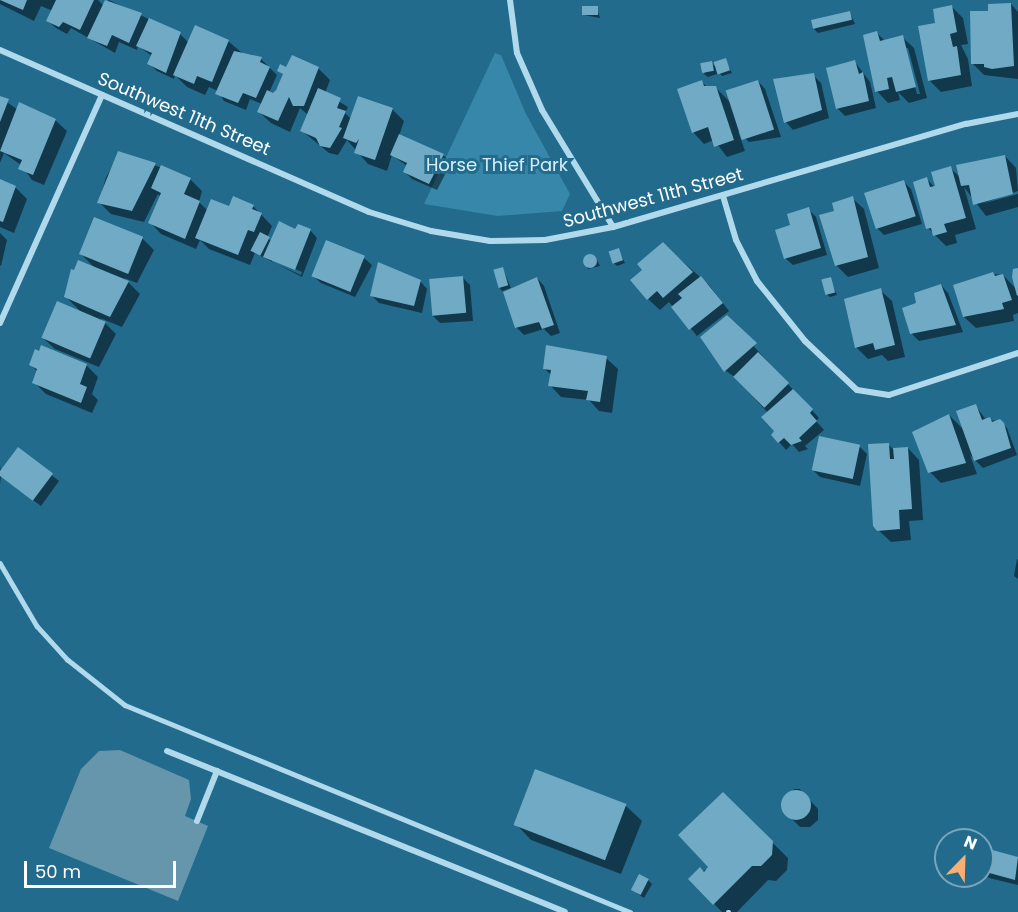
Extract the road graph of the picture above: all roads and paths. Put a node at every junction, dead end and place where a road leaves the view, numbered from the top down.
1 (510, 0) edge
2 (0, 50) edge
3 (102, 95) junction
4 (1018, 114) edge
5 (723, 196) junction
6 (613, 227) junction
7 (0, 323) edge
8 (1018, 353) edge
9 (0, 563) edge
10 (167, 751) dead end
11 (217, 771) junction
12 (197, 821) dead end
13 (565, 912) edge
14 (630, 912) edge

1 - 6 street
2 - 3 street, Southwest 11th Street
3 - 6 street, Southwest 11th Street
3 - 7 street
4 - 5 street, Southwest 11th Street
5 - 6 street, Southwest 11th Street
5 - 8 street
9 - 14 lane
10 - 11 street
11 - 12 street
11 - 13 street

